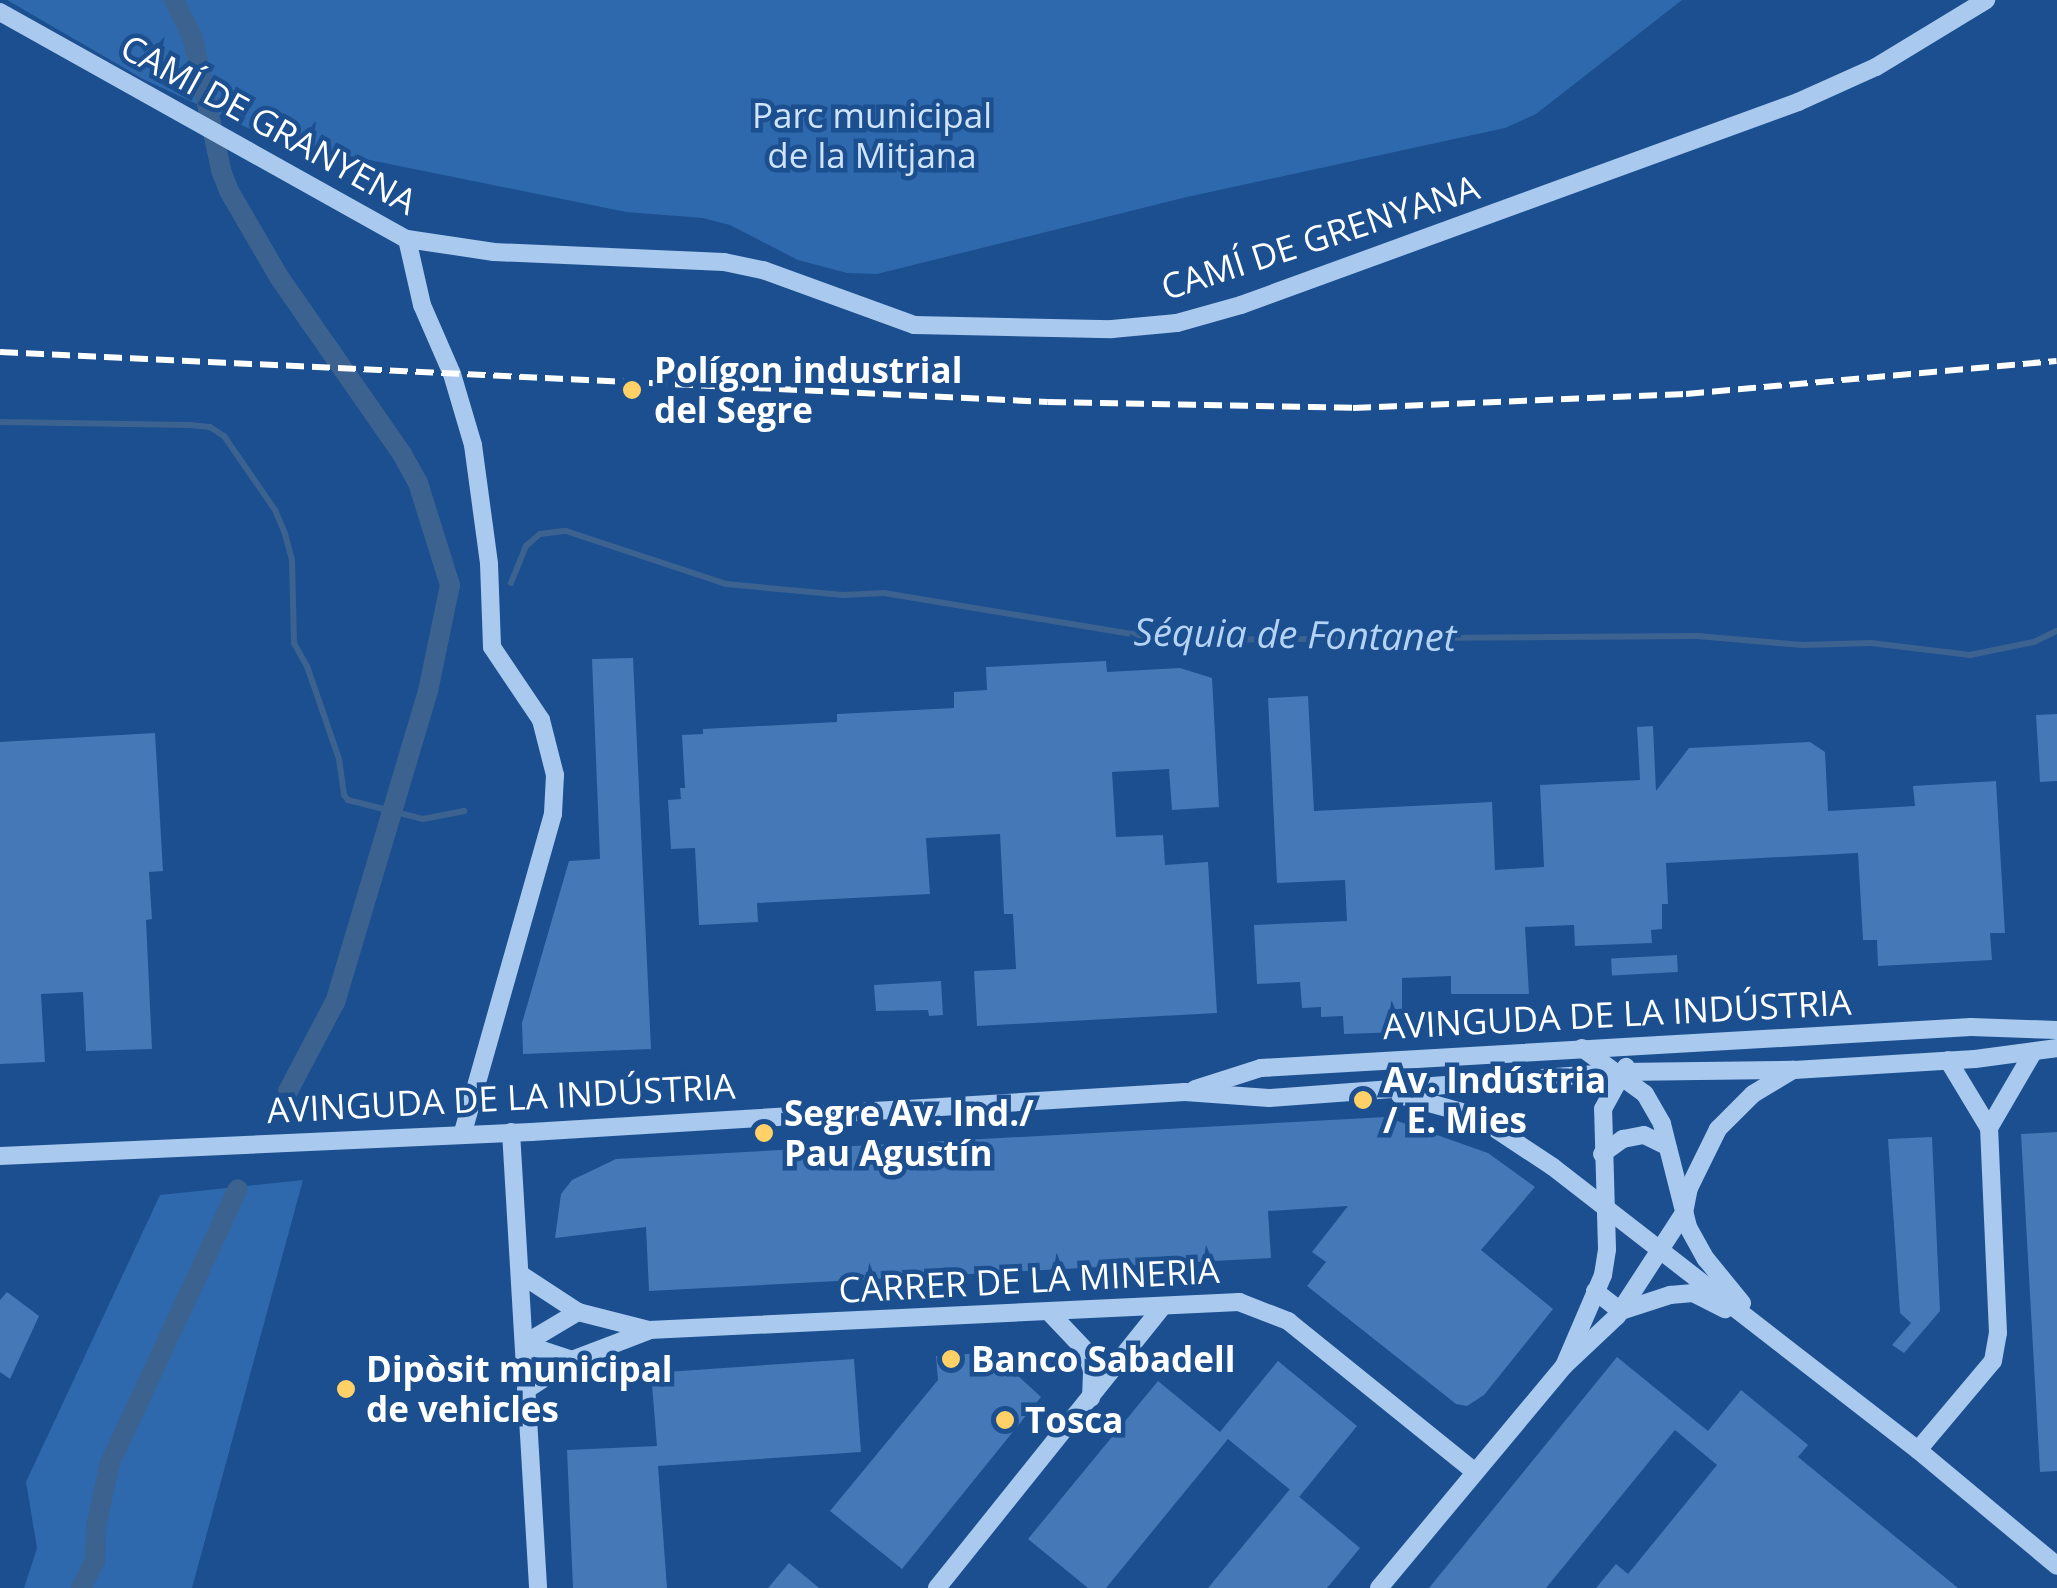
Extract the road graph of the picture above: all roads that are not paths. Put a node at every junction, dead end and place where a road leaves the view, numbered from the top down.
1 (1986, 0) edge
2 (0, 12) edge
3 (407, 240) junction
4 (580, 254) joint
5 (2057, 1030) edge
6 (1652, 1044) junction
7 (1582, 1048) junction
8 (2057, 1048) edge
9 (2032, 1054) junction
10 (1948, 1060) junction
11 (1794, 1070) junction
12 (1620, 1072) junction
13 (1386, 1091) junction
14 (1185, 1092) junction
15 (1989, 1128) junction
16 (511, 1132) junction
17 (463, 1133) junction
18 (1667, 1146) junction
19 (1602, 1154) junction
20 (0, 1156) edge
21 (1606, 1207) junction
22 (1684, 1213) junction
23 (1662, 1252) junction
24 (520, 1274) junction
25 (1595, 1291) junction
26 (1162, 1307) junction
27 (1621, 1311) junction
28 (578, 1312) junction
29 (1050, 1314) junction
30 (1762, 1326) junction
31 (648, 1330) junction
32 (524, 1344) junction
33 (572, 1360) junction
34 (1564, 1366) junction
35 (526, 1390) junction
36 (1091, 1399) junction
37 (1918, 1450) junction
38 (1475, 1472) junction
39 (2057, 1566) edge
40 (538, 1588) edge
41 (937, 1588) edge
42 (1380, 1588) edge

1 - 4 street, CAMÍ DE GRENYANA
2 - 3 street, CAMÍ DE GRANYENA
3 - 4 street, CAMÍ DE GRANYENA
3 - 17 street
5 - 6 street, AVINGUDA DE LA INDÚSTRIA
6 - 7 street, AVINGUDA DE LA INDÚSTRIA
6 - 12 street
7 - 12 street
7 - 14 street, AVINGUDA DE LA INDÚSTRIA
8 - 9 street, AVINGUDA DE LA INDÚSTRIA
9 - 10 street, AVINGUDA DE LA INDÚSTRIA
9 - 15 street
10 - 11 street, AVINGUDA DE LA INDÚSTRIA
10 - 15 street
11 - 12 street, AVINGUDA DE LA INDÚSTRIA
11 - 22 street
12 - 13 street, AVINGUDA DE LA INDÚSTRIA
12 - 18 street
12 - 19 street
13 - 14 street, AVINGUDA DE LA INDÚSTRIA
13 - 21 street
14 - 16 street, AVINGUDA DE LA INDÚSTRIA
15 - 37 street
16 - 17 street, AVINGUDA DE LA INDÚSTRIA
16 - 24 street
17 - 20 street, AVINGUDA DE LA INDÚSTRIA
18 - 19 street
18 - 22 street
19 - 21 street
21 - 23 street
21 - 25 street
22 - 23 street
22 - 30 street
23 - 27 street
23 - 30 street
24 - 28 street, CARRER DE LA MINERIA
24 - 32 street
25 - 27 street
25 - 34 street
26 - 29 street, CARRER DE LA MINERIA
26 - 36 street
26 - 38 street, CARRER DE LA MINERIA
27 - 30 street
27 - 34 street
28 - 31 street, CARRER DE LA MINERIA
28 - 32 street
29 - 31 street, CARRER DE LA MINERIA
29 - 36 street
30 - 37 street
31 - 33 street, CARRER DE LA MINERIA
32 - 33 street
32 - 35 street
33 - 35 street, CARRER DE LA MINERIA
34 - 38 street
35 - 40 street
36 - 41 street
37 - 39 street
38 - 42 street

